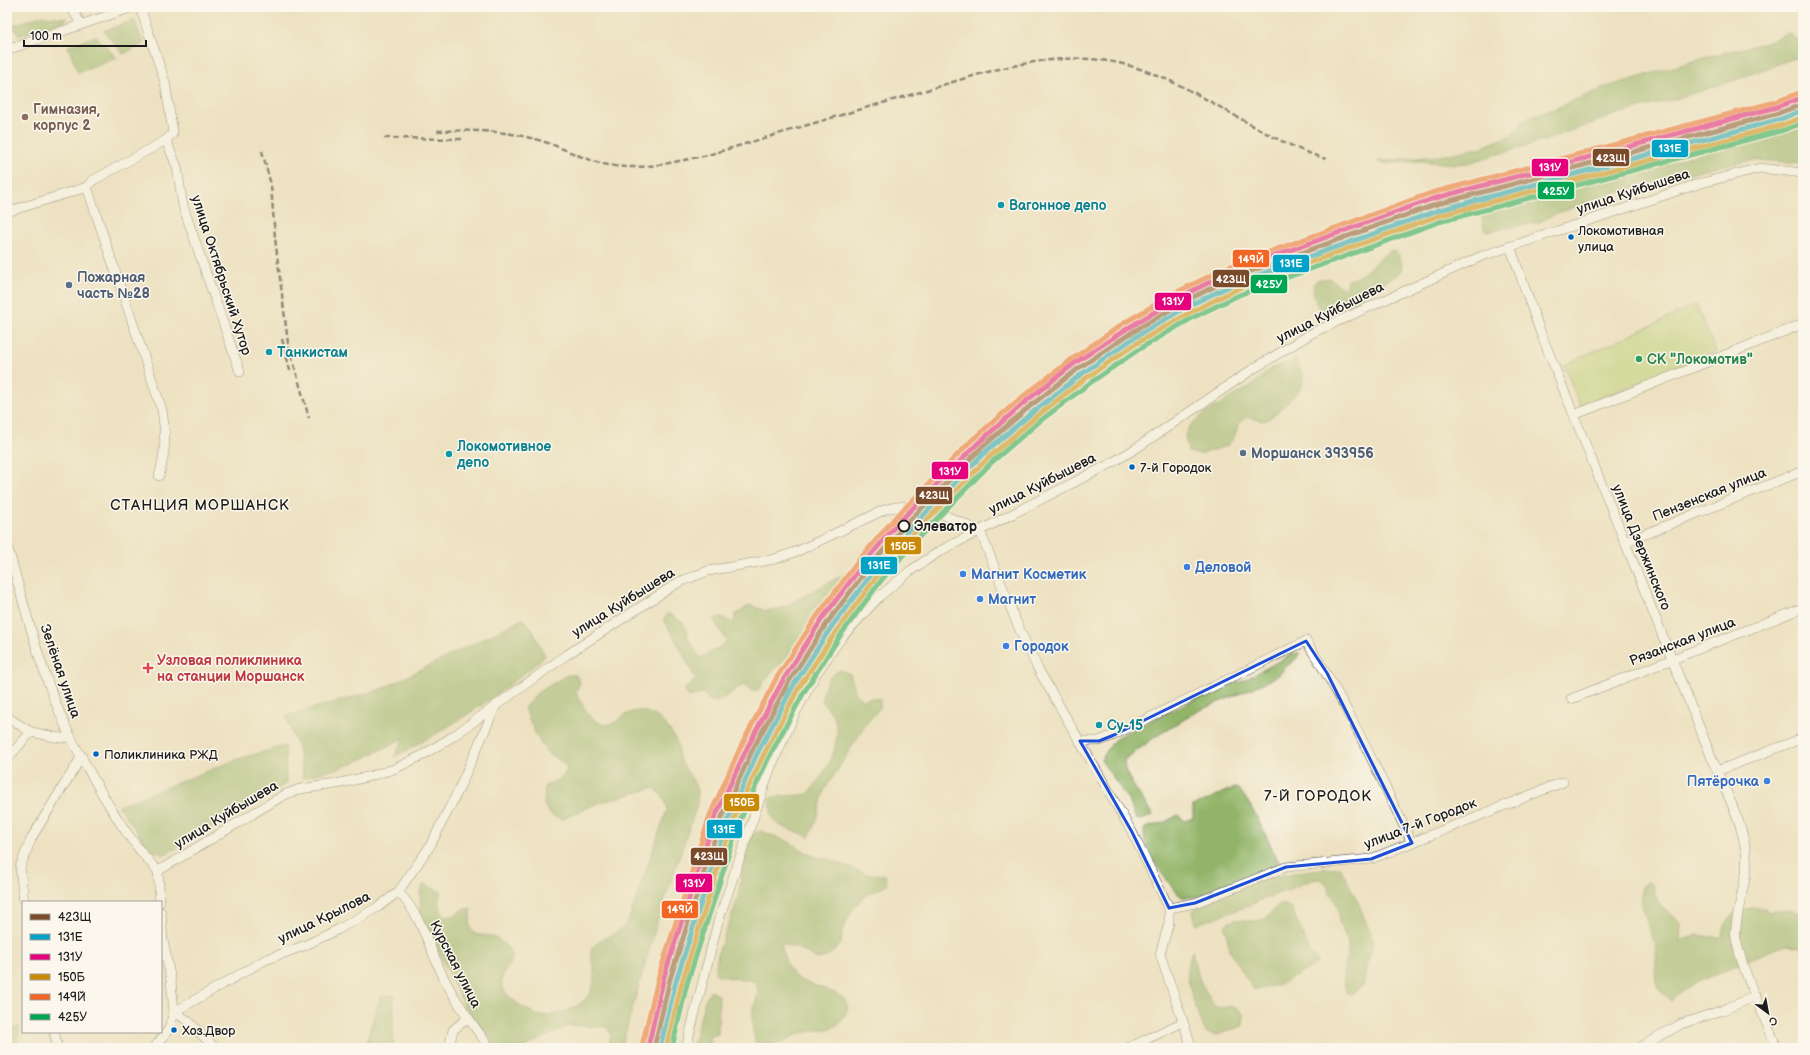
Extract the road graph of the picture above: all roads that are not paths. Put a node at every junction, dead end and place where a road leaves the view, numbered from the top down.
1 (71, 7) edge
2 (132, 7) edge
3 (140, 7) edge
4 (81, 24) junction
5 (7, 50) edge
6 (170, 136) junction
7 (1803, 173) edge
8 (87, 187) junction
9 (7, 212) edge
10 (1510, 246) junction
11 (1803, 324) edge
12 (240, 372) dead end
13 (1574, 415) junction
14 (1803, 471) edge
15 (159, 476) dead end
16 (980, 531) junction
17 (1625, 542) junction
18 (7, 548) edge
19 (1803, 608) edge
20 (1672, 660) junction
21 (1571, 699) dead end
22 (496, 704) junction
23 (7, 717) edge
24 (31, 732) junction
25 (71, 737) junction
26 (1803, 738) edge
27 (1080, 741) junction
28 (82, 756) junction
29 (7, 759) edge
30 (1718, 771) junction
31 (1563, 782) dead end
32 (1412, 843) junction
33 (158, 871) junction
34 (398, 892) junction
35 (24, 901) edge
36 (160, 901) edge
37 (1169, 908) junction
38 (162, 926) edge
39 (1757, 998) junction
40 (174, 1012) junction
41 (468, 1018) junction
42 (1183, 1022) junction
43 (54, 1033) edge
44 (58, 1048) edge
45 (154, 1048) edge
46 (215, 1048) edge
47 (449, 1048) edge
48 (490, 1048) edge
49 (686, 1048) edge
50 (1128, 1048) edge
51 (1192, 1048) edge
52 (1639, 1048) edge
53 (1777, 1048) edge

1 - 4 street
2 - 4 street
3 - 6 street, улица Октябрьский Хутор
4 - 5 street
6 - 8 street
6 - 12 street, улица Октябрьский Хутор
7 - 10 street, улица Куйбышева
8 - 9 street
8 - 15 street
10 - 13 street, улица Дзержинского
10 - 16 street, улица Куйбышева
11 - 13 street
13 - 17 street, улица Дзержинского
14 - 17 street, Пензенская улица
16 - 22 street, улица Куйбышева
16 - 27 street
16 - 49 street
17 - 20 street, улица Дзержинского
18 - 25 street, Зелёная улица
19 - 20 street, Рязанская улица
20 - 21 street, Рязанская улица
20 - 30 street, улица Дзержинского
22 - 33 street, улица Куйбышева
22 - 34 street, улица Крылова
23 - 24 street
24 - 25 street
24 - 29 street
25 - 28 street, Зелёная улица
26 - 30 street
27 - 32 street
27 - 37 street
28 - 33 street, Зелёная улица
28 - 35 street
30 - 39 street, улица Дзержинского
31 - 32 street, улица 7-й Городок
32 - 37 street, улица 7-й Городок
33 - 36 street
34 - 40 street, улица Крылова
34 - 41 street, Курская улица
37 - 42 street
38 - 40 street
39 - 52 street
39 - 53 street, улица Дзержинского
40 - 45 street
40 - 46 street
41 - 47 street
41 - 48 street, Курская улица
42 - 50 street
42 - 51 street
43 - 44 street

